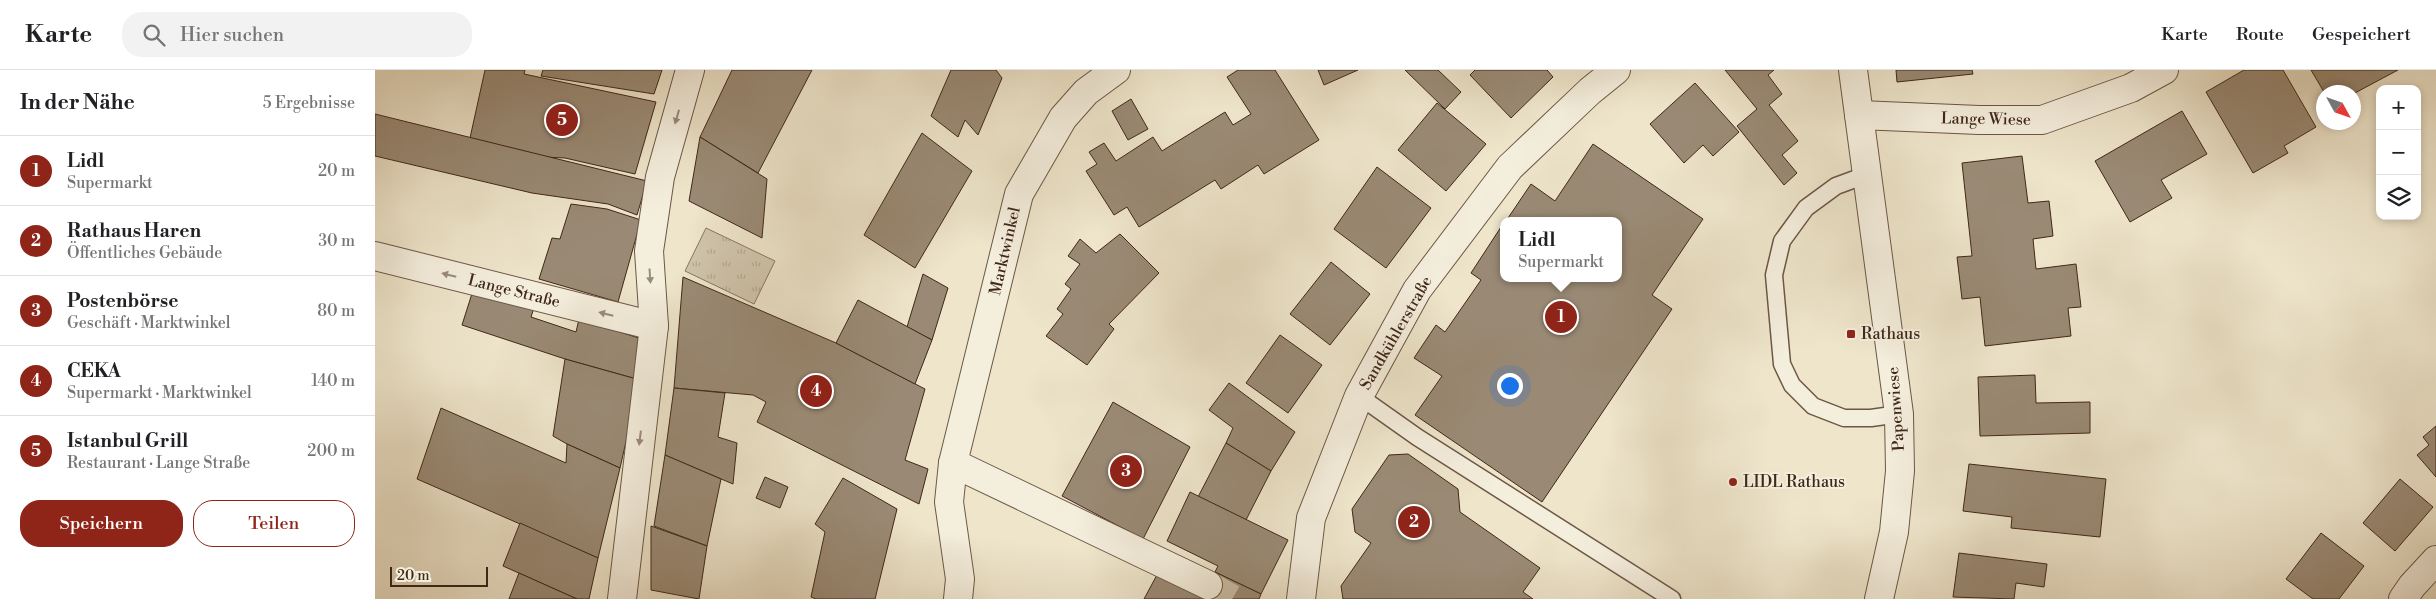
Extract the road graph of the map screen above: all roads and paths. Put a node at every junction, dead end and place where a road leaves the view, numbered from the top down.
1 (690, 70) edge
2 (1116, 70) edge
3 (1615, 70) edge
4 (1853, 70) edge
5 (2164, 70) edge
6 (1859, 115) junction
7 (1866, 175) junction
8 (375, 256) edge
9 (654, 326) junction
10 (1359, 396) junction
11 (1899, 414) junction
12 (953, 463) junction
13 (2436, 560) edge
14 (1208, 585) tunnel mouth
15 (622, 599) edge
16 (958, 599) edge
17 (1301, 599) edge
18 (1672, 599) edge
19 (1879, 599) edge
20 (2403, 599) edge

1 -> 9 street
2 - 12 street, Marktwinkel
3 - 10 street, Sandkühlerstraße
4 - 6 street, Papenwiese
5 - 6 street, Lange Wiese
6 - 7 street, Papenwiese
7 - 11 street, Papenwiese
7 - 11 lane
9 -> 8 street, Lange Straße
9 -> 15 street
10 - 17 street, Sandkühlerstraße
10 - 18 lane
11 - 19 street, Papenwiese
12 - 14 street
12 - 16 street, Marktwinkel
13 - 20 street

